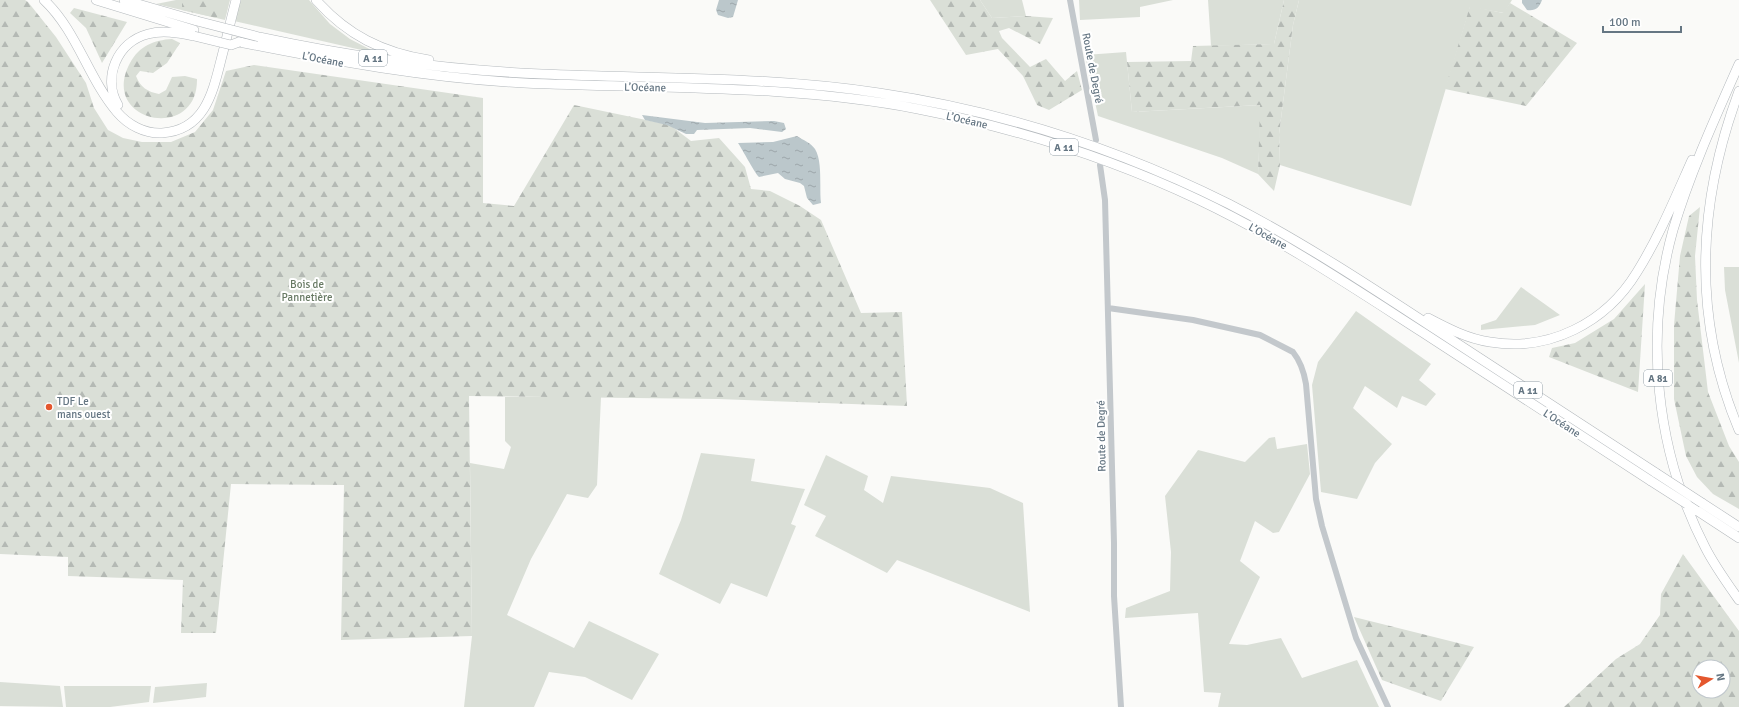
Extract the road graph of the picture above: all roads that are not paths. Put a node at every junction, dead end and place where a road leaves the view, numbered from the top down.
1 (44, 0) edge
2 (96, 0) edge
3 (124, 0) edge
4 (233, 0) edge
5 (236, 0) edge
6 (316, 0) edge
7 (1070, 0) edge
8 (195, 29) junction
9 (1739, 59) edge
10 (1739, 64) edge
11 (490, 71) junction
12 (1739, 91) edge
13 (1096, 140) dead end
14 (1100, 165) dead end
15 (1401, 307) junction
16 (1108, 308) junction
17 (1739, 429) edge
18 (1653, 477) junction
19 (1700, 507) junction
20 (1739, 527) edge
21 (1739, 538) edge
22 (1739, 600) edge
23 (1121, 707) edge
24 (1388, 707) edge

1 - 5 highway
2 - 8 highway, L’Océane / A 11
3 - 8 highway, L’Océane / A 11
4 - 8 highway
6 - 11 highway
7 - 13 street, Route de Degré
8 - 11 highway, L’Océane / A 11, bridge
8 - 18 highway, L’Océane / A 11
9 - 15 highway
10 - 22 highway, A 81
11 - 15 highway, L’Océane / A 11
12 - 17 highway
14 - 16 street, Route de Degré
15 - 18 highway, L’Océane / A 11
16 - 23 street, Route de Degré
16 - 24 street
18 - 19 highway, L’Océane / A 11, bridge
19 - 20 highway, L’Océane / A 11
19 - 21 highway, L’Océane / A 11

